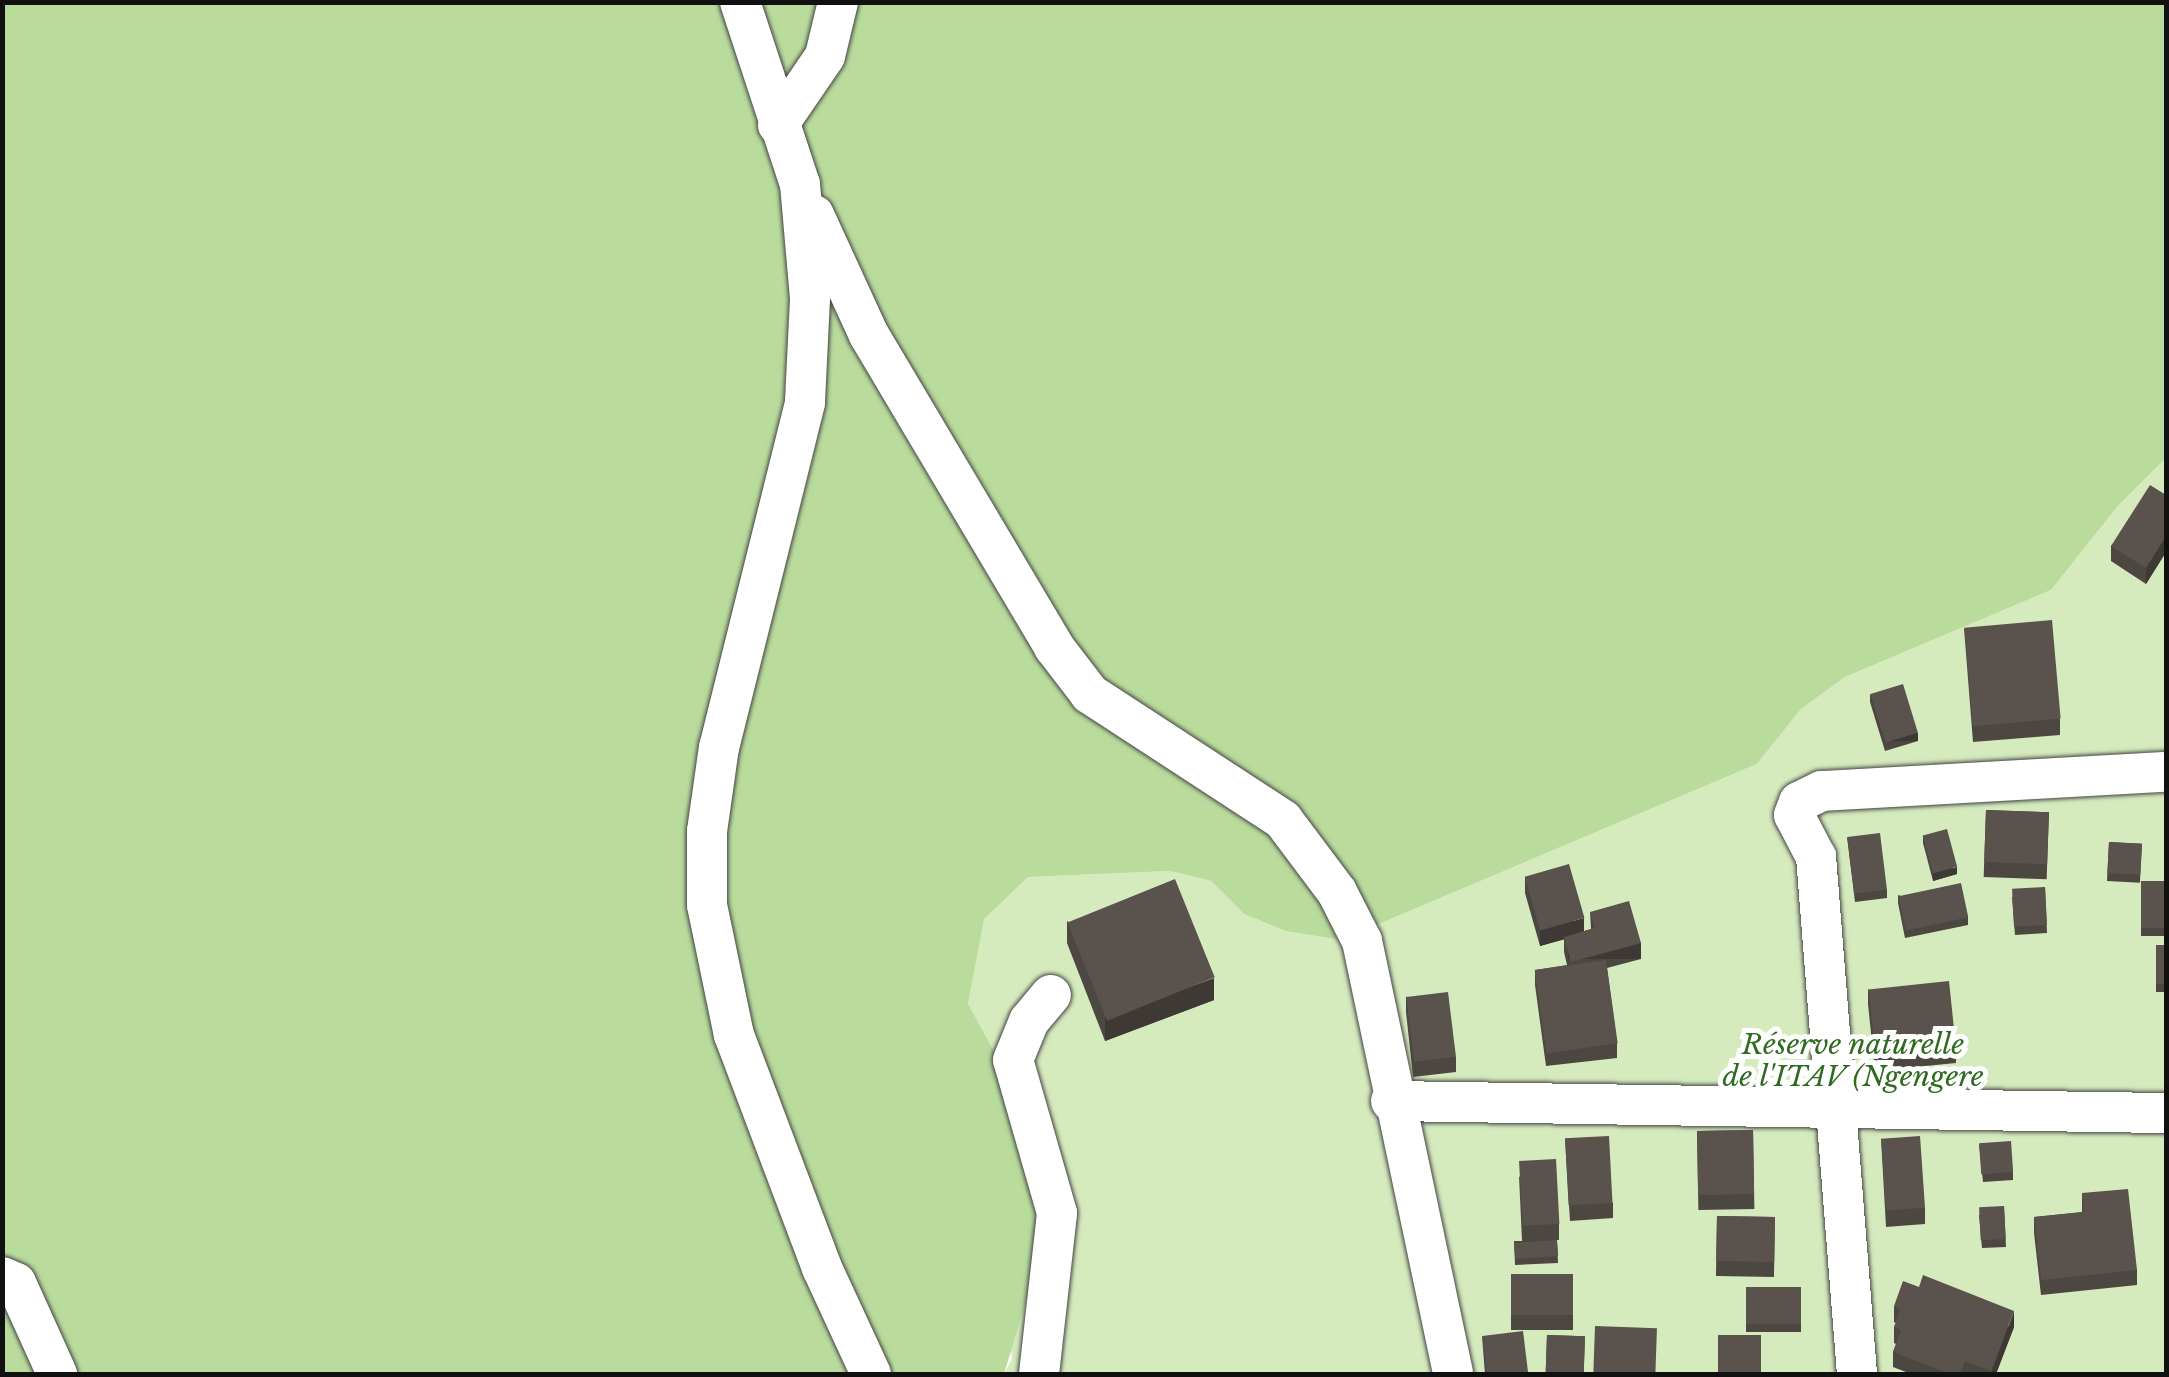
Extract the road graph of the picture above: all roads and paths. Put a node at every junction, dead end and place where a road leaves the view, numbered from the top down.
1 (740, 2) edge
2 (838, 2) edge
3 (778, 125) junction
4 (800, 184) junction
5 (2166, 772) edge
6 (1051, 995) dead end
7 (1391, 1101) junction
8 (1836, 1109) junction
9 (2166, 1113) edge
10 (2, 1278) edge
11 (58, 1374) edge
12 (870, 1374) edge
13 (1038, 1374) edge
14 (1453, 1374) edge
15 (1858, 1374) edge

1 - 3 street
2 - 3 street
3 - 4 street
4 - 7 street
4 - 12 street
5 - 8 street
6 - 13 street
7 - 8 street
7 - 14 street
8 - 9 street
8 - 15 street
10 - 11 street

